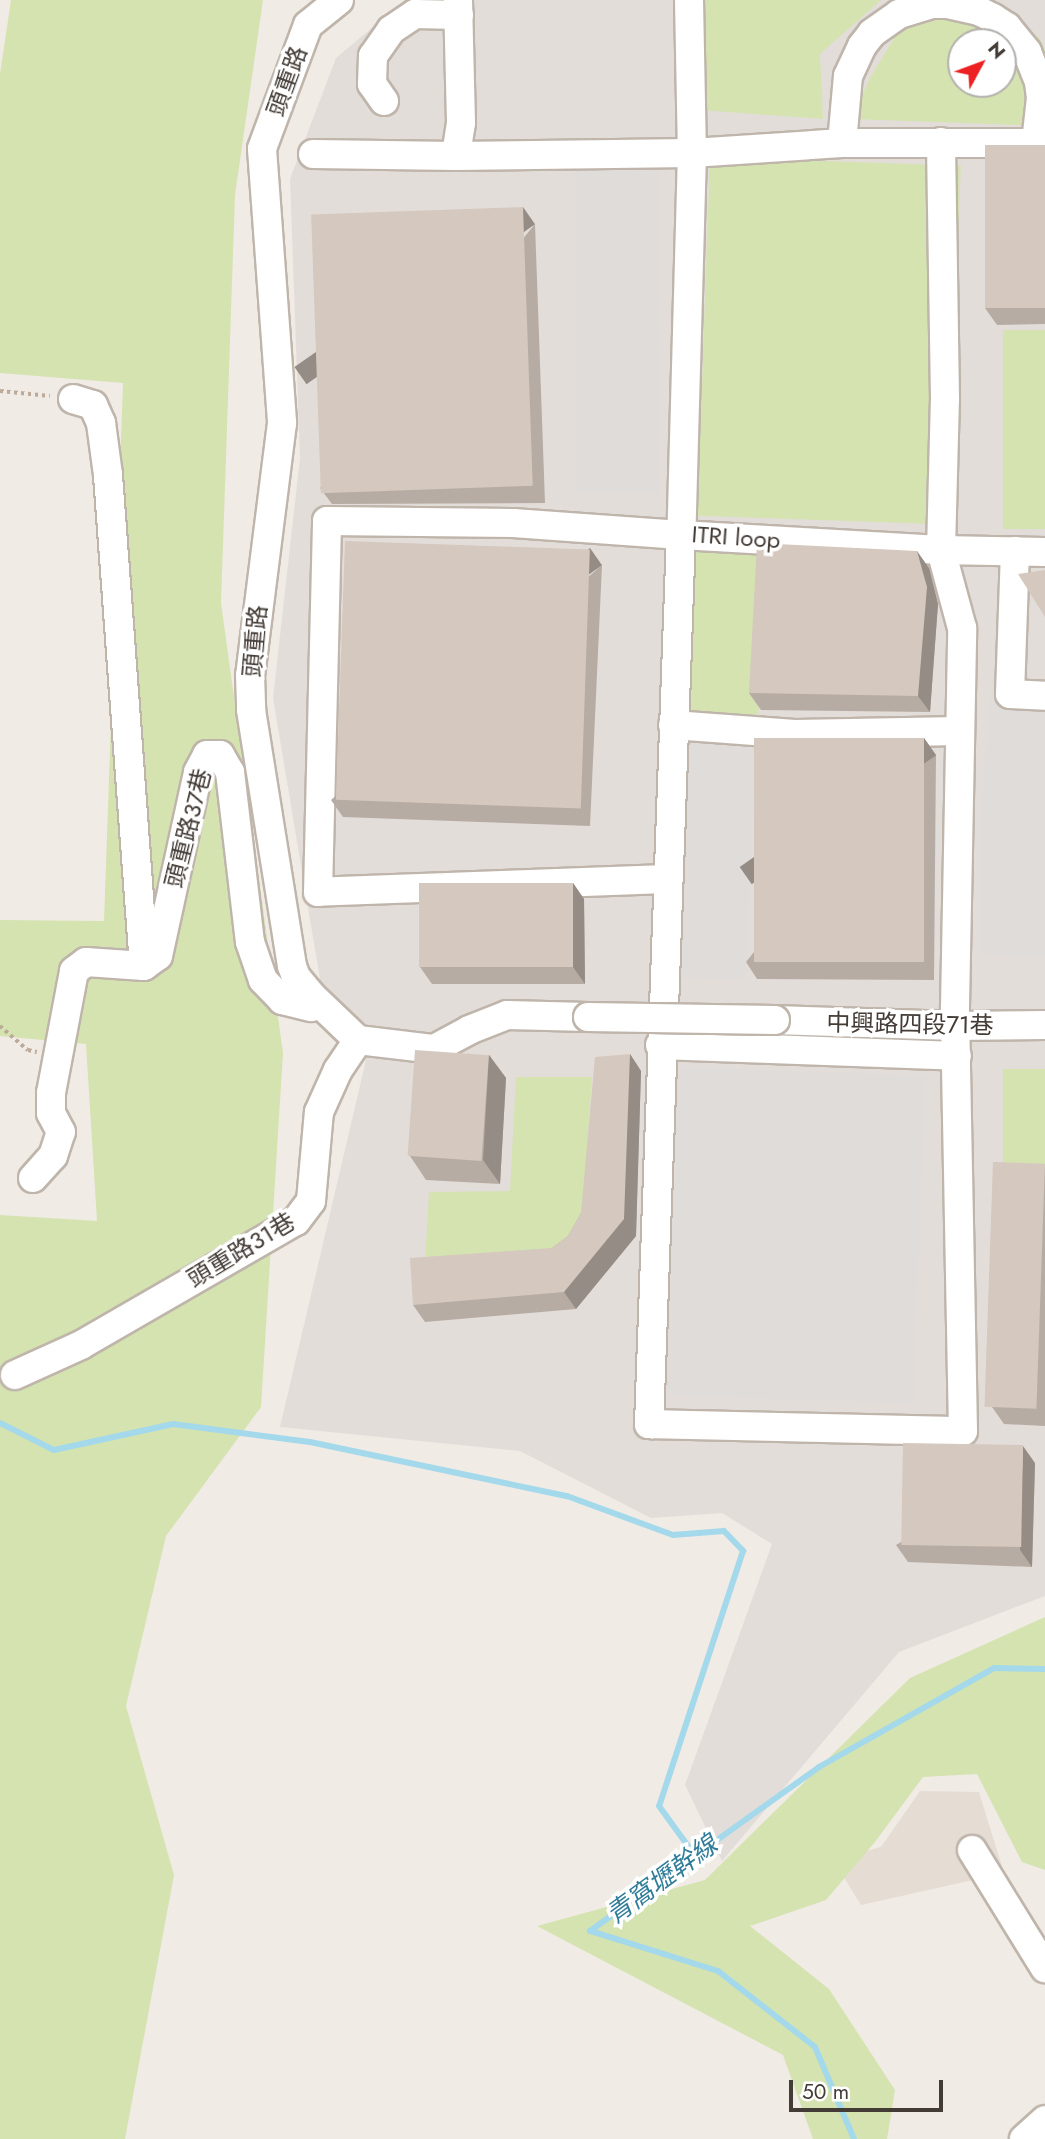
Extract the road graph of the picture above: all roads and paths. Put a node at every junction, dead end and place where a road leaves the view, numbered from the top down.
1 (339, 0) edge
2 (689, 0) edge
3 (458, 7) edge
4 (384, 101) dead end
5 (941, 142) junction
6 (842, 143) junction
7 (1040, 143) edge
8 (692, 153) junction
9 (313, 154) dead end
10 (456, 156) junction
11 (0, 391) edge
12 (73, 399) joint
13 (681, 535) junction
14 (941, 550) junction
15 (1015, 551) junction
16 (1045, 552) edge
17 (1045, 695) edge
18 (673, 725) junction
19 (960, 731) junction
20 (666, 879) junction
21 (144, 967) junction
22 (311, 1007) dead end
23 (1045, 1025) edge
24 (0, 1026) edge
25 (955, 1026) junction
26 (358, 1040) junction
27 (660, 1045) junction
28 (957, 1056) junction
29 (55, 1057) junction
30 (33, 1178) dead end
31 (15, 1375) dead end
32 (972, 1850) dead end
33 (1045, 1968) edge
34 (1045, 2120) edge
35 (1024, 2139) edge

1 - 26 street, 頭重路
2 - 8 street, ITRI loop
3 - 4 street
3 - 10 street
5 - 6 street
5 - 7 street
5 - 14 street
6 - 7 street
6 - 8 street
8 - 10 street
8 - 13 street, ITRI loop
9 - 10 street
11 - 12 path
12 - 21 street
13 - 14 street, ITRI loop
13 - 18 street
13 - 20 street
14 - 15 street, ITRI loop
14 - 19 street
15 - 16 street, ITRI loop
15 - 17 street
18 - 19 street
18 - 20 street
19 - 25 street
20 - 27 street
21 - 22 street, 頭重路37巷
21 - 29 street
23 - 25 street, 中興路四段71巷
24 - 29 path
25 - 26 street, 中興路四段71巷, bridge
25 - 28 street
26 - 31 street, 頭重路31巷
27 - 28 street
27 - 28 street
29 - 30 street
32 - 33 street
34 - 35 street

